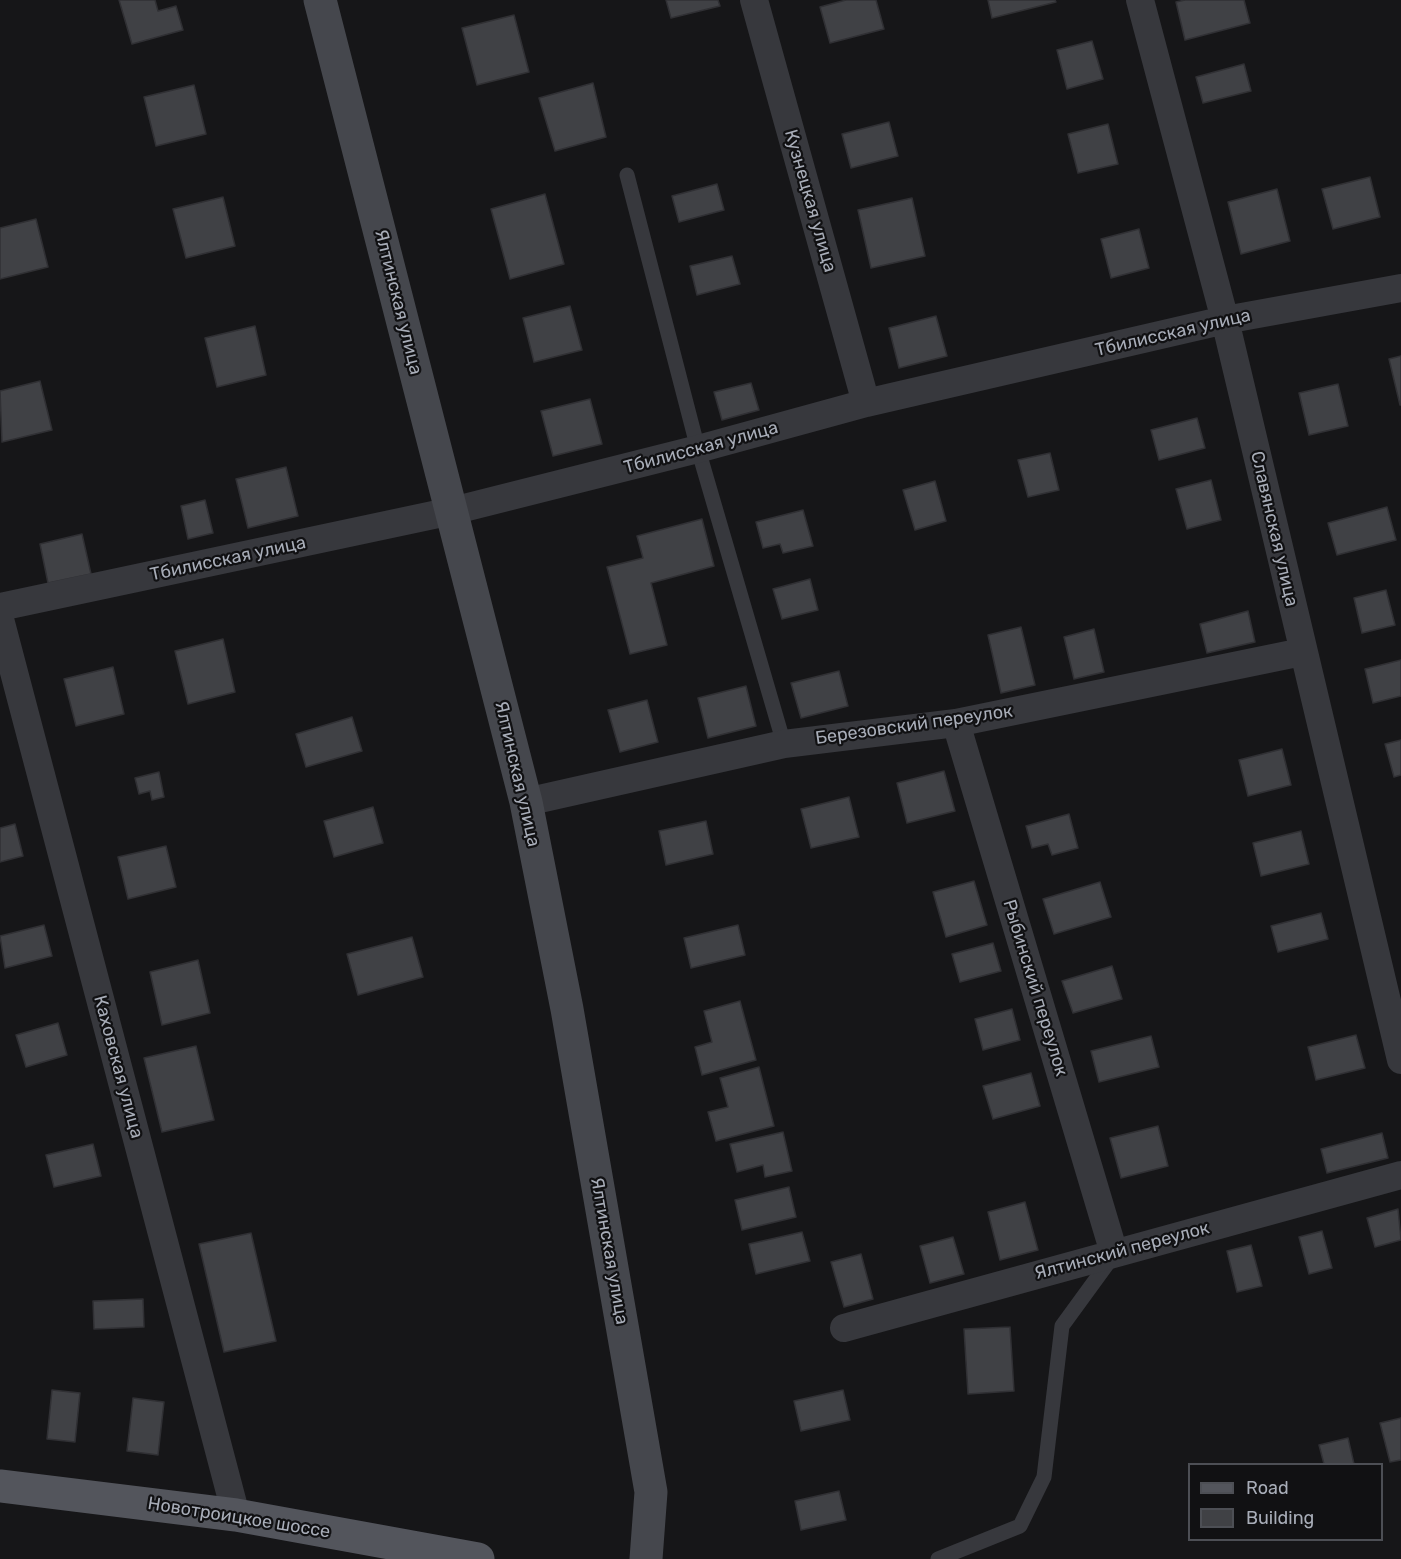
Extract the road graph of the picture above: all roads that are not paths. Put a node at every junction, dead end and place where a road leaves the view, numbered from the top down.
1 (320, 0) edge
2 (754, 0) edge
3 (1140, 0) edge
4 (627, 175) dead end
5 (1401, 288) edge
6 (1225, 320) junction
7 (866, 403) junction
8 (698, 449) junction
9 (452, 511) junction
10 (0, 607) edge
11 (0, 619) edge
12 (1302, 651) junction
13 (956, 723) junction
14 (784, 744) junction
15 (526, 802) junction
16 (1401, 1060) edge
17 (1401, 1175) edge
18 (1114, 1253) junction
19 (844, 1328) dead end
20 (0, 1486) edge
21 (236, 1515) junction
22 (470, 1558) edge
23 (646, 1559) edge
24 (938, 1559) edge

1 - 9 main road, Ялтинская улица
2 - 7 street, Кузнецкая улица
3 - 6 street, Славянская улица
4 - 8 lane
5 - 6 street, Тбилисская улица
6 - 7 street, Тбилисская улица
6 - 12 street, Славянская улица
7 - 8 street, Тбилисская улица
8 - 9 street, Тбилисская улица
8 - 14 lane
9 - 10 street, Тбилисская улица
9 - 15 main road, Ялтинская улица
11 - 21 street, Каховская улица
12 - 13 street, Березовский переулок
12 - 16 street, Славянская улица
13 - 14 street, Березовский переулок
13 - 18 street, Рыбинский переулок
14 - 15 street, Березовский переулок
15 - 23 main road, Ялтинская улица
17 - 18 street, Ялтинский переулок
18 - 19 street, Ялтинский переулок
18 - 24 lane
20 - 21 main road, Новотроицкое шоссе
21 - 22 main road, Новотроицкое шоссе

